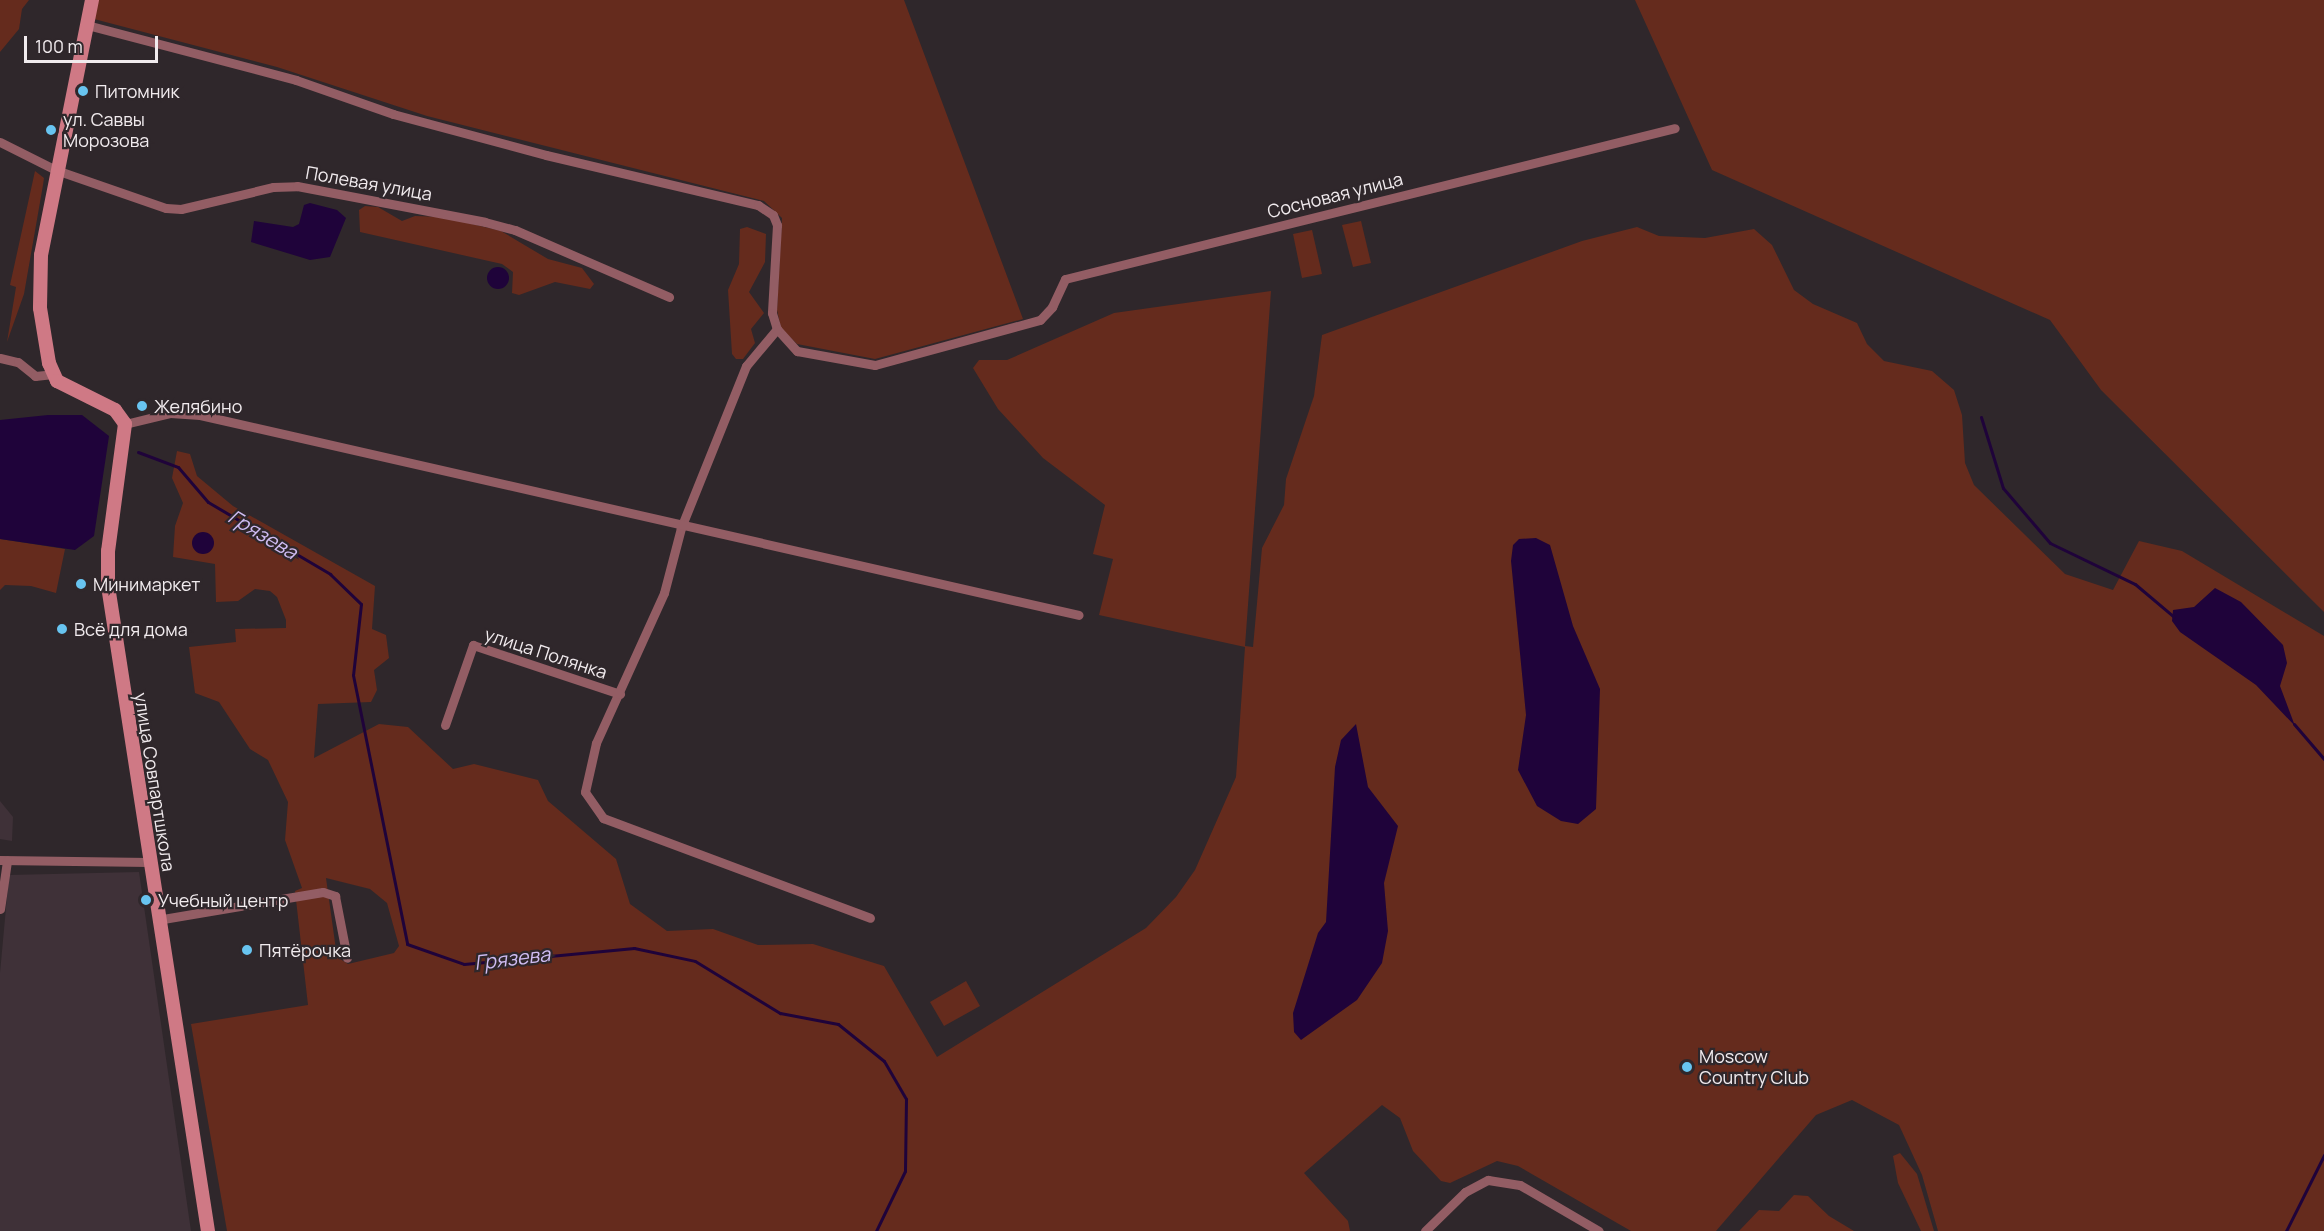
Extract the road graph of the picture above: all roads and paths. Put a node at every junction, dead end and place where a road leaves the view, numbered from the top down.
1 (92, 0) edge
2 (87, 25) junction
3 (1675, 128) dead end
4 (0, 142) edge
5 (56, 170) junction
6 (669, 297) dead end
7 (777, 329) junction
8 (0, 358) edge
9 (53, 374) junction
10 (124, 424) junction
11 (681, 528) junction
12 (1079, 615) dead end
13 (620, 694) junction
14 (446, 725) dead end
15 (3, 860) edge
16 (149, 862) junction
17 (0, 909) edge
18 (870, 918) dead end
19 (157, 920) junction
20 (347, 958) dead end
21 (208, 1231) edge
22 (1425, 1231) edge
23 (1599, 1231) edge

1 - 2 street
2 - 5 street
2 - 7 street
3 - 7 street, Сосновая улица
4 - 5 street, Полевая улица
5 - 6 street, Полевая улица
5 - 9 street
7 - 11 street
8 - 9 street
9 - 10 street
10 - 11 street
10 - 16 street, улица Совпартшкола
11 - 12 street
11 - 13 street
13 - 14 street, улица Полянка
13 - 18 street
15 - 16 street
15 - 17 street
16 - 19 street, улица Совпартшкола
19 - 20 street
19 - 21 street, улица Совпартшкола
22 - 23 street

